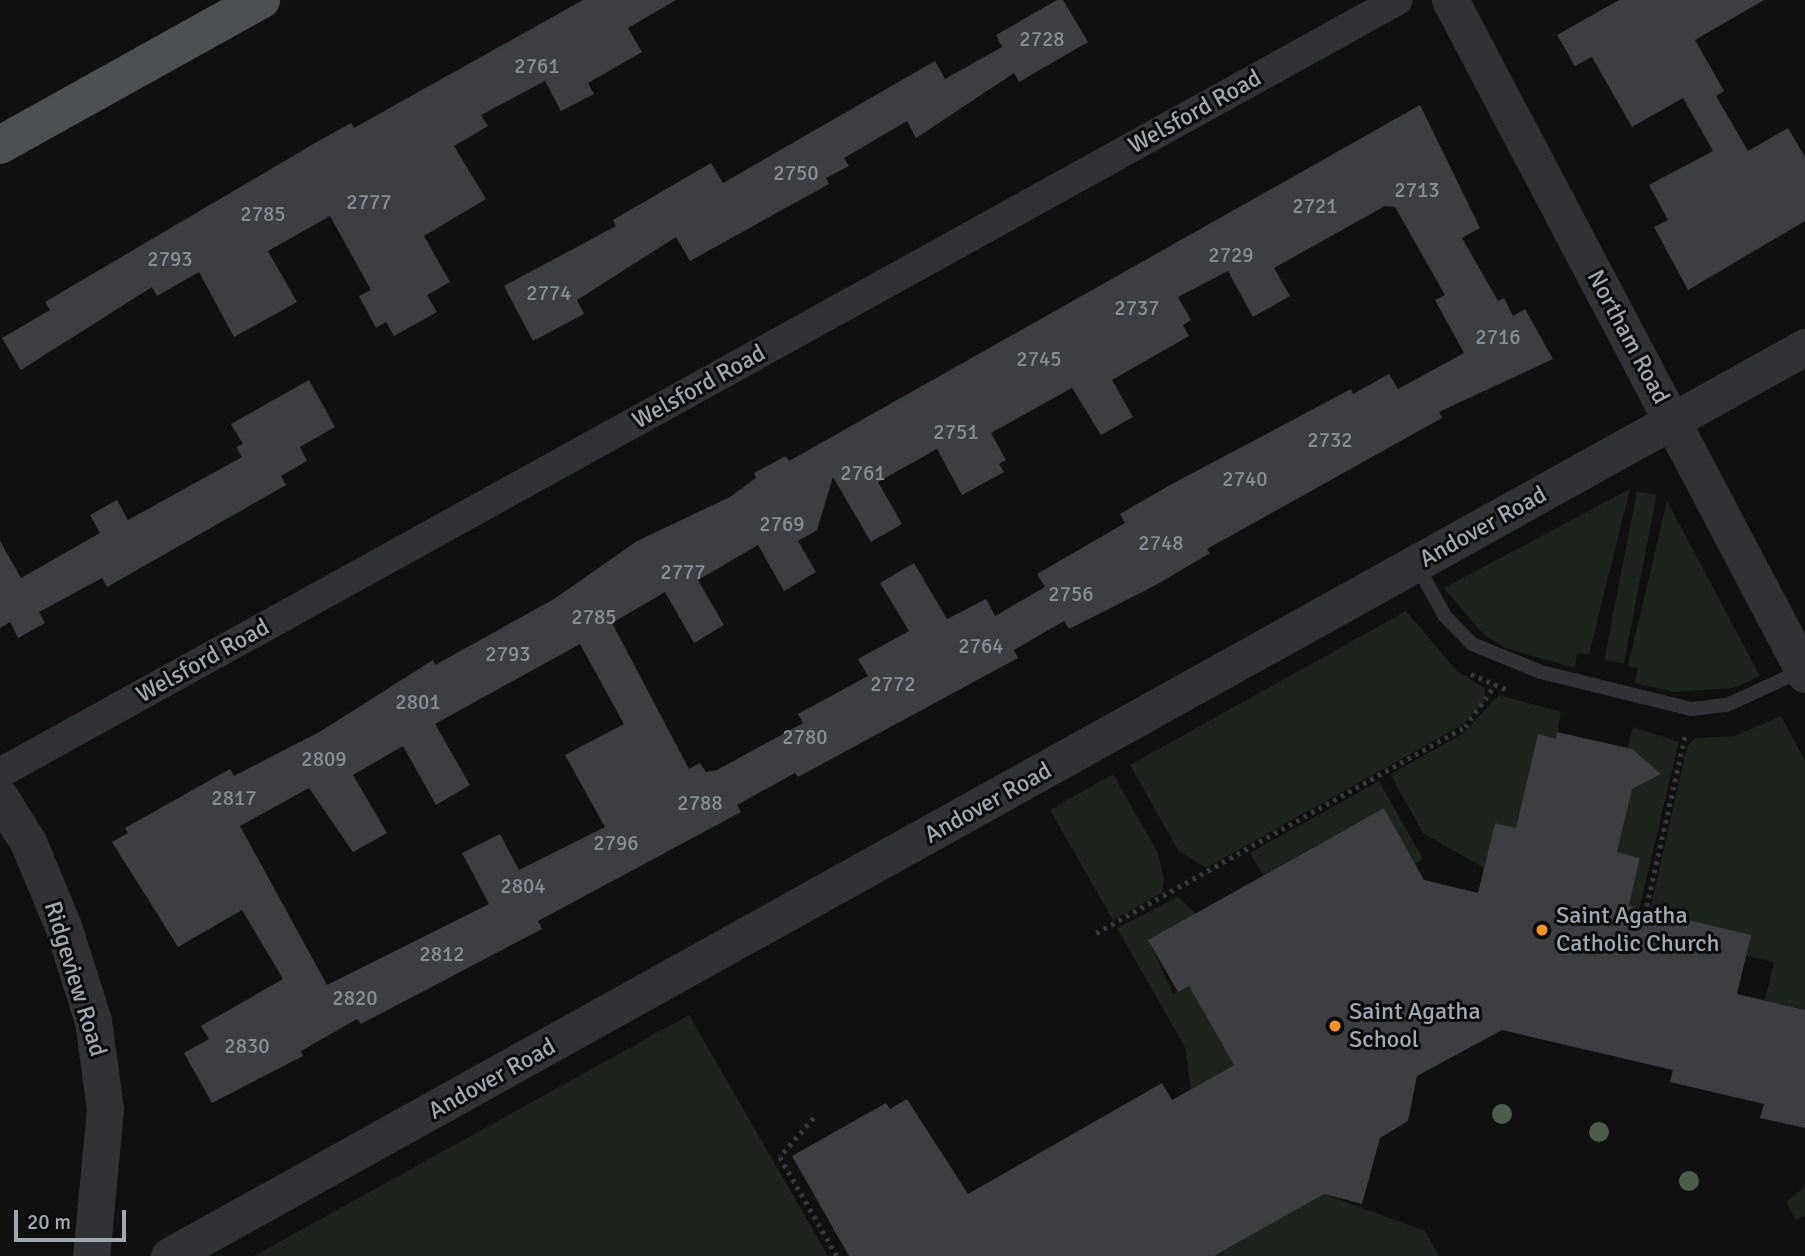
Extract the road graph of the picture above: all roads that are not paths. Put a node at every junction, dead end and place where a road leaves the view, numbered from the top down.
1 (261, 0) edge
2 (1398, 0) edge
3 (1450, 0) edge
4 (0, 145) edge
5 (1805, 347) edge
6 (1672, 421) junction
7 (1416, 564) junction
8 (1804, 672) edge
9 (0, 773) edge
10 (0, 797) edge
11 (91, 1256) edge
12 (169, 1256) edge

1 - 4 main road
2 - 9 street, Welsford Road
3 - 6 street, Northam Road
5 - 6 street, Andover Road
6 - 7 street, Andover Road
6 - 8 street, Northam Road
7 - 8 lane
7 - 12 street, Andover Road
10 - 11 street, Ridgeview Road

